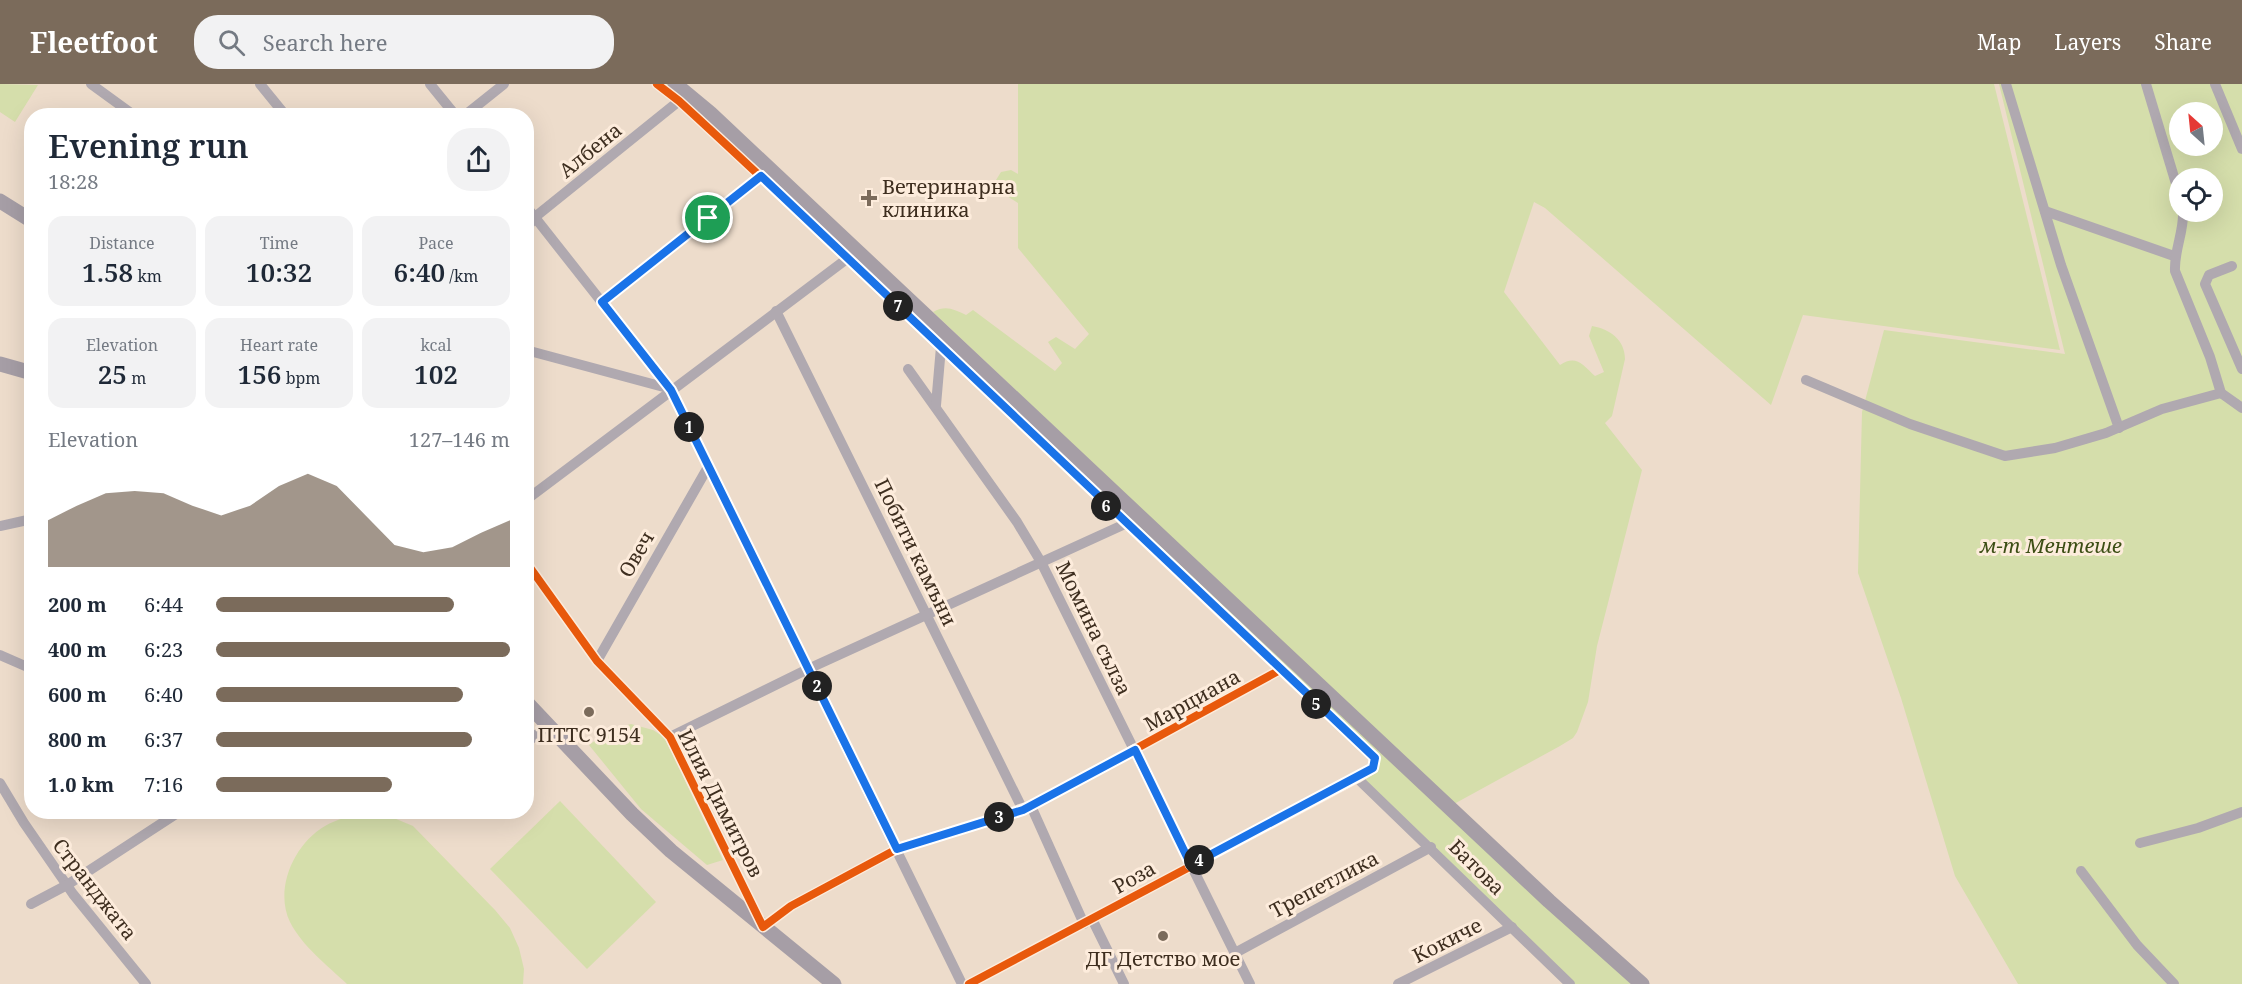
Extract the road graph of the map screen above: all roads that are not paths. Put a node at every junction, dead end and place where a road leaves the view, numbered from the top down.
1 (90, 84) edge
2 (260, 84) edge
3 (430, 84) edge
4 (504, 84) edge
5 (657, 84) edge
6 (675, 84) edge
7 (2006, 84) edge
8 (2146, 84) edge
9 (2215, 84) edge
10 (679, 101) junction
11 (124, 108) edge
12 (280, 108) edge
13 (450, 108) edge
14 (474, 108) edge
15 (2242, 149) edge
16 (2171, 168) edge
17 (761, 176) junction
18 (0, 201) edge
19 (2045, 212) junction
20 (24, 216) edge
21 (535, 217) joint
22 (2184, 222) edge
23 (2174, 256) junction
24 (848, 258) junction
25 (2232, 266) dead end
26 (602, 302) junction
27 (776, 311) junction
28 (941, 347) junction
29 (534, 352) edge
30 (0, 364) edge
31 (908, 369) dead end
32 (2242, 369) edge
33 (24, 371) edge
34 (1806, 380) dead end
35 (671, 390) junction
36 (2221, 393) junction
37 (936, 405) junction
38 (2242, 408) edge
39 (2119, 428) junction
40 (708, 467) junction
41 (534, 494) edge
42 (24, 521) edge
43 (1125, 524) junction
44 (0, 526) edge
45 (1041, 562) junction
46 (534, 573) edge
47 (927, 614) junction
48 (0, 655) edge
49 (597, 661) junction
50 (24, 666) edge
51 (808, 669) junction
52 (1280, 670) junction
53 (534, 710) edge
54 (549, 725) junction
55 (534, 737) edge
56 (670, 737) junction
57 (1135, 750) junction
58 (1357, 778) junction
59 (0, 783) edge
60 (1027, 808) junction
61 (2242, 812) edge
62 (168, 819) edge
63 (2140, 843) dead end
64 (1431, 847) junction
65 (897, 849) junction
66 (1191, 865) junction
67 (2081, 872) dead end
68 (67, 885) junction
69 (31, 904) dead end
70 (1088, 921) junction
71 (763, 927) junction
72 (1512, 927) junction
73 (1235, 953) junction
74 (146, 984) edge
75 (834, 984) edge
76 (962, 984) edge
77 (969, 984) edge
78 (1124, 984) edge
79 (1250, 984) edge
80 (1398, 984) edge
81 (1570, 984) edge
82 (1642, 984) edge
83 (2174, 984) edge

1 - 11 street
2 - 12 street
3 - 13 street
4 - 14 street
5 - 10 street
6 - 82 main road
7 - 19 street
8 - 16 street
9 - 15 street
10 - 17 street
10 - 21 street, Албена
17 - 24 street
17 - 26 street
18 - 20 main road
19 - 23 street
19 - 39 street
21 - 26 street
22 - 23 street
23 - 36 street
24 - 27 street
24 - 28 street
25 - 32 street
26 - 35 street
27 - 35 street
27 - 47 street, Побити камъни
28 - 37 street
28 - 43 street
29 - 35 street
30 - 33 main road
31 - 37 street, Момина сълза
34 - 39 street
35 - 40 street
35 - 41 street
36 - 38 street
36 - 39 street
37 - 45 street, Момина сълза
40 - 49 street, Овеч
40 - 51 street
42 - 44 street
43 - 45 street
43 - 52 street
45 - 47 street
45 - 57 street, Момина сълза
46 - 49 street, Илия Димитров
47 - 51 street
47 - 60 street, Побити камъни
48 - 50 street
49 - 56 street, Илия Димитров
51 - 56 street
51 - 65 street
52 - 57 street, Марциана
52 - 58 street, Роза
53 - 54 main road
54 - 55 street
54 - 71 main road
56 - 71 street, Илия Димитров
57 - 60 street, Марциана
57 - 66 street, Момина сълза
58 - 64 street, Батова
58 - 66 street, Роза
59 - 68 street, Странджата
60 - 65 street, Марциана
60 - 70 street, Побити камъни
61 - 63 street
62 - 68 street
64 - 72 street, Батова
64 - 73 street, Трепетлика
65 - 71 street, Марциана
65 - 76 street
66 - 70 street, Роза
66 - 73 street, Момина сълза
67 - 83 street
68 - 69 street
68 - 74 street, Странджата
70 - 77 street, Роза
70 - 78 street, Побити камъни
71 - 75 main road
72 - 80 street, Кокиче
72 - 81 street, Батова
73 - 79 street, Момина сълза

